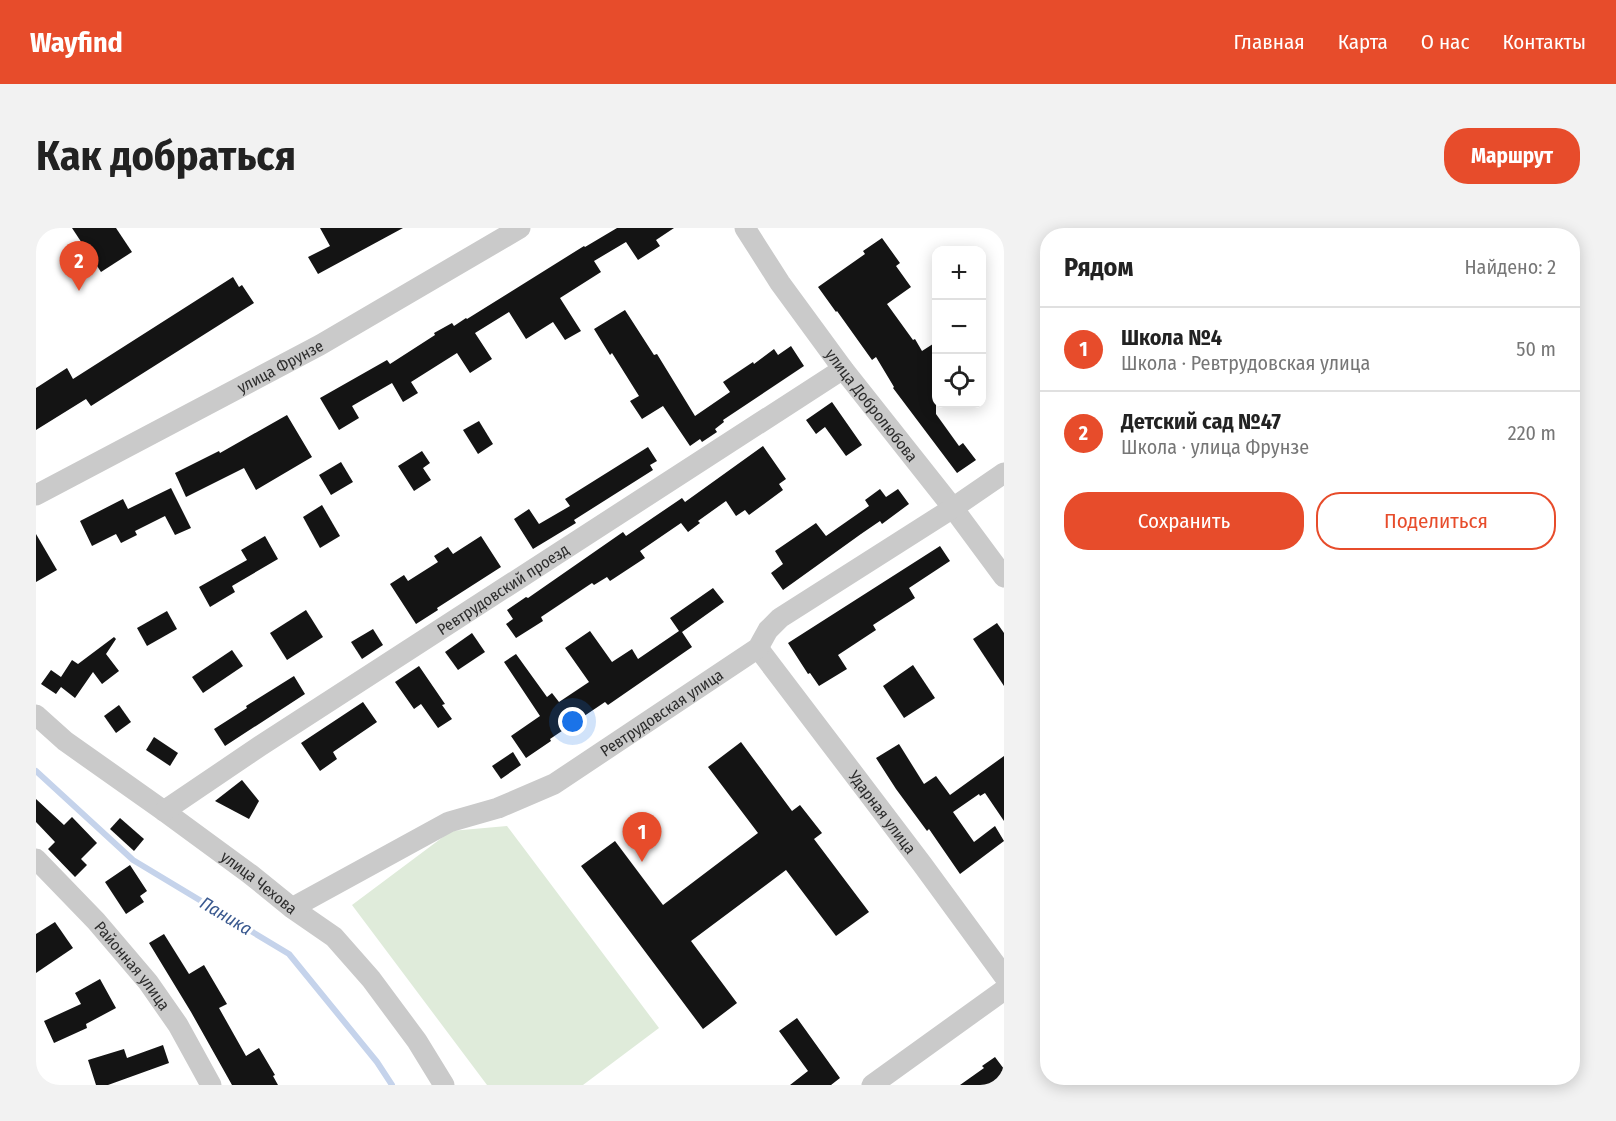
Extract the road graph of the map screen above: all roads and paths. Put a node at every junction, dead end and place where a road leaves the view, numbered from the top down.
1 (520, 228) edge
2 (745, 228) edge
3 (843, 369) junction
4 (1004, 473) edge
5 (36, 495) edge
6 (953, 508) junction
7 (1004, 577) edge
8 (758, 648) junction
9 (36, 716) edge
10 (164, 811) junction
11 (36, 859) edge
12 (292, 908) junction
13 (1004, 976) edge
14 (1004, 990) edge
15 (212, 1085) edge
16 (444, 1085) edge
17 (872, 1085) edge

1 - 5 street, улица Фрунзе
2 - 3 street, улица Добролюбова
3 - 6 street, улица Добролюбова
3 - 10 street, Ревтрудовский проезд
4 - 6 street, Ревтрудовская улица
6 - 7 street, улица Добролюбова
6 - 8 street, Ревтрудовская улица
8 - 12 street, Ревтрудовская улица
8 - 13 street, Ударная улица
9 - 10 street, улица Чехова
10 - 12 street, улица Чехова
11 - 15 street, Районная улица
12 - 16 street, улица Чехова
14 - 17 street

